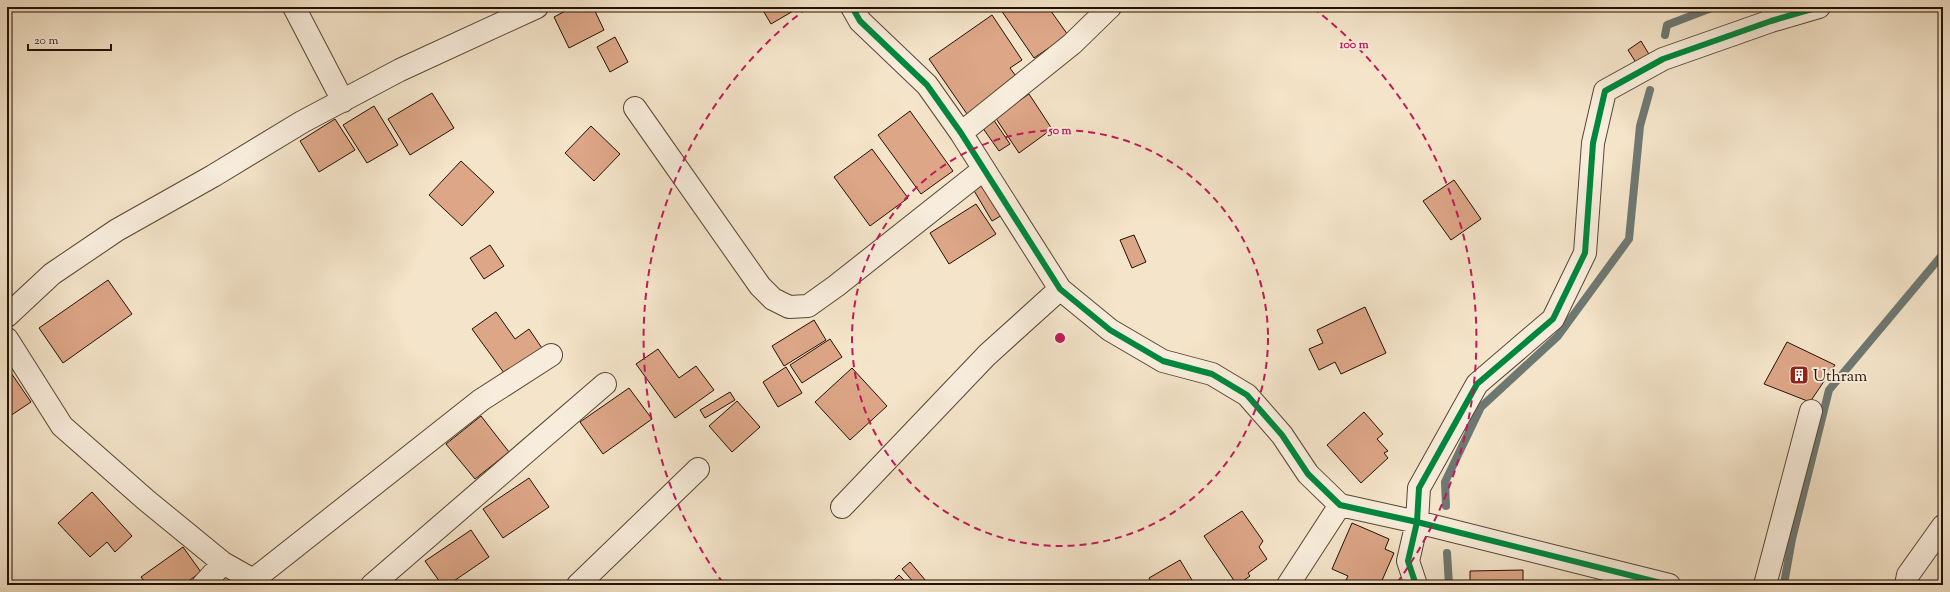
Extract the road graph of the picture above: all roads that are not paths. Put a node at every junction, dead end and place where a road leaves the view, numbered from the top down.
1 (294, 7) edge
2 (537, 7) edge
3 (852, 7) edge
4 (1110, 7) edge
5 (1819, 7) edge
6 (343, 101) junction
7 (634, 108) dead end
8 (961, 134) junction
9 (984, 169) junction
10 (1060, 289) junction
11 (7, 316) edge
12 (7, 340) edge
13 (551, 355) dead end
14 (605, 384) dead end
15 (1811, 411) dead end
16 (698, 469) dead end
17 (1340, 505) junction
18 (842, 507) dead end
19 (1417, 522) junction
20 (1943, 526) edge
21 (223, 563) junction
22 (258, 582) edge
23 (203, 585) edge
24 (372, 585) edge
25 (578, 585) edge
26 (1288, 585) edge
27 (1416, 585) edge
28 (1669, 585) edge
29 (1765, 585) edge
30 (1906, 585) edge

1 - 6 street
2 - 6 street
3 - 8 street
4 - 8 street
5 - 19 street
6 - 11 street
7 - 9 street
8 - 9 street
9 - 10 street
10 - 17 street
10 - 18 street
12 - 21 street
13 - 22 street
14 - 24 street
15 - 29 street
16 - 25 street
17 - 19 street
17 - 26 street
19 - 27 street
19 - 28 street
20 - 30 street
21 - 22 street
21 - 23 street

